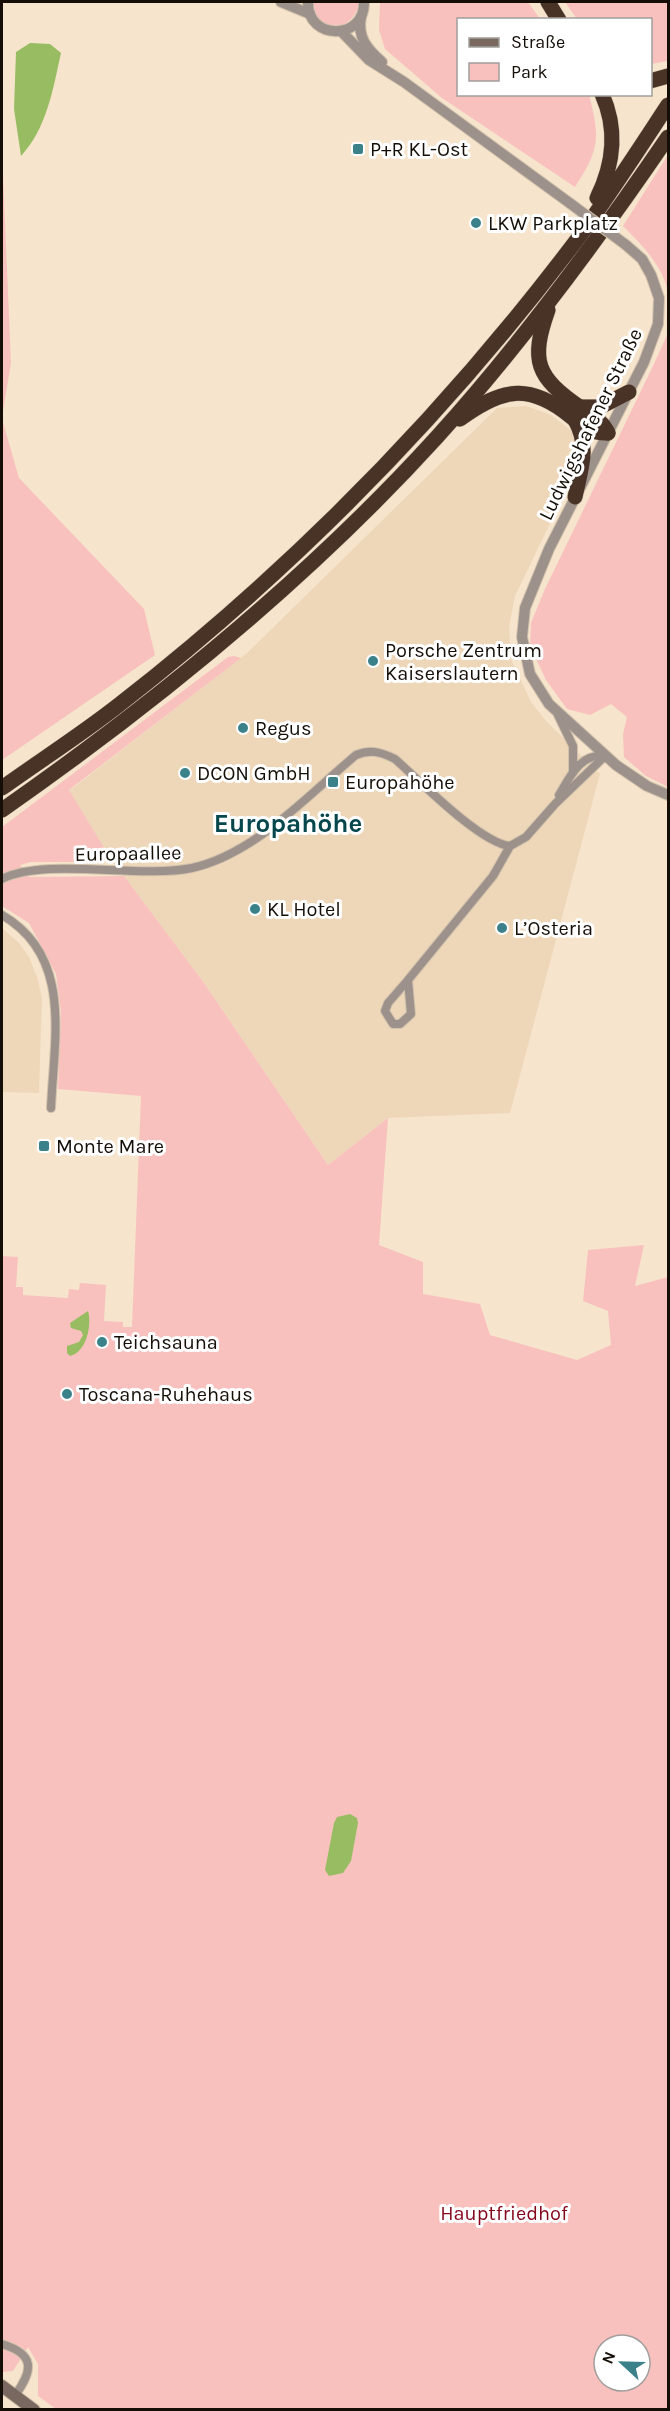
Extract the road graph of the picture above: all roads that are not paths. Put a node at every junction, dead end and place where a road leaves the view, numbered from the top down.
1 (281, 2) edge
2 (308, 2) edge
3 (364, 2) edge
4 (548, 2) edge
5 (310, 14) junction
6 (361, 17) junction
7 (558, 18) edge
8 (342, 32) junction
9 (669, 76) edge
10 (652, 81) edge
11 (404, 82) junction
12 (603, 96) edge
13 (669, 105) edge
14 (669, 137) edge
15 (578, 238) junction
16 (552, 299) junction
17 (629, 392) junction
18 (578, 414) junction
19 (608, 433) junction
20 (436, 438) junction
21 (575, 496) junction
22 (555, 711) junction
23 (605, 756) junction
24 (573, 774) junction
25 (2, 788) edge
26 (669, 795) edge
27 (555, 804) junction
28 (2, 810) edge
29 (510, 846) junction
30 (2, 879) edge
31 (2, 915) edge
32 (408, 980) junction
33 (51, 1107) dead end
34 (2, 2344) edge
35 (2, 2386) edge
36 (16, 2394) junction
37 (34, 2409) edge

1 - 5 street
2 - 5 street
3 - 6 street
4 - 7 highway
5 - 8 street
6 - 8 street
6 - 11 street, Ludwigshafener Straße
8 - 11 street, Ludwigshafener Straße
9 - 10 highway
11 - 17 street, Ludwigshafener Straße, bridge
12 - 15 highway
13 - 15 highway
14 - 16 highway
15 - 25 highway
16 - 18 highway
16 - 20 highway
17 - 18 highway
17 - 19 street, Ludwigshafener Straße
18 - 19 highway
18 - 20 highway
18 - 21 highway
19 - 21 street, Ludwigshafener Straße
20 - 28 highway
21 - 22 street, Ludwigshafener Straße
22 - 23 street, Ludwigshafener Straße
22 - 24 street
23 - 24 street
23 - 26 street, Ludwigshafener Straße
23 - 27 street
24 - 27 street
27 - 29 street
29 - 30 street, Europaallee
29 - 32 street
31 - 33 street
32 - 32 street
34 - 36 street
35 - 36 main road
36 - 37 main road

